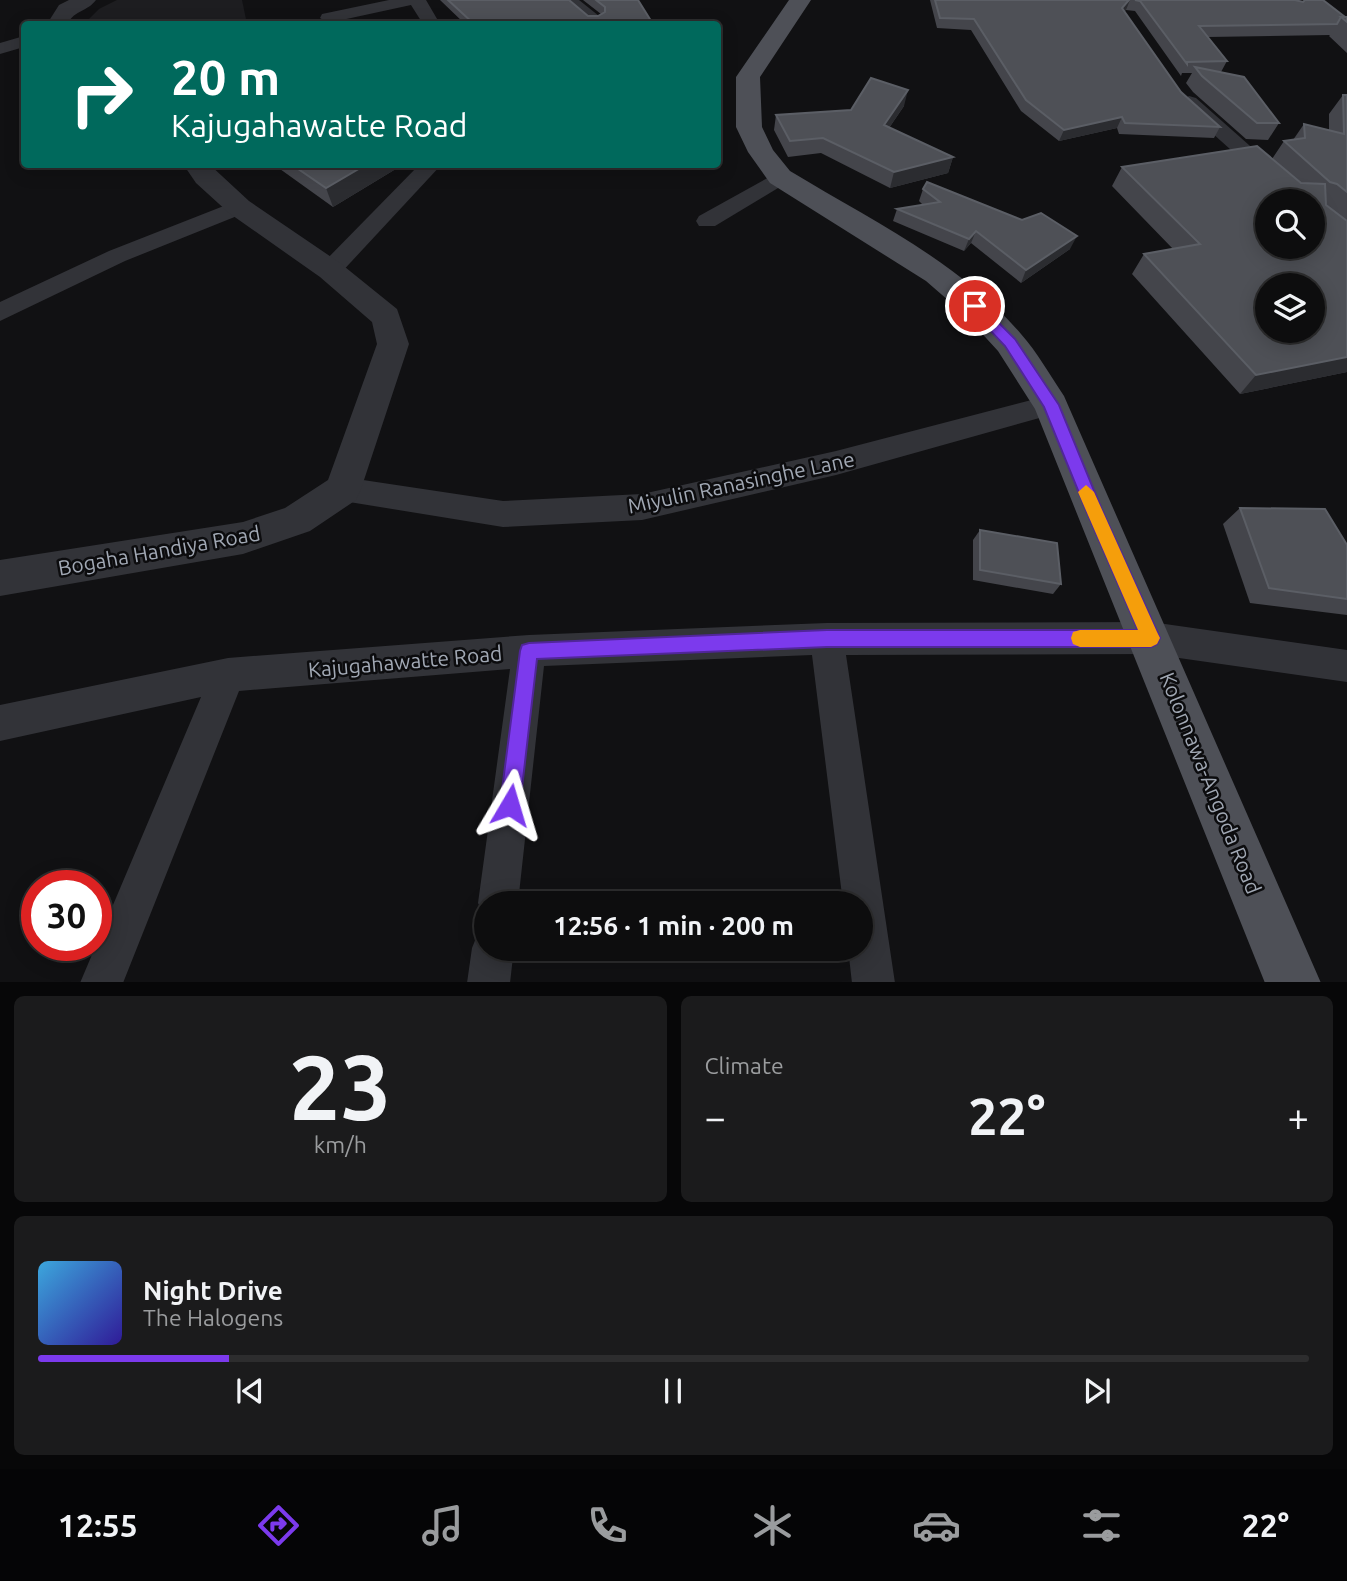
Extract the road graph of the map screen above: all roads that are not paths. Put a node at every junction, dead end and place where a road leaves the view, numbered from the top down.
1 (86, 0) edge
2 (569, 0) edge
3 (800, 0) edge
4 (374, 4) edge
5 (328, 18) dead end
6 (595, 20) edge
7 (59, 21) edge
8 (430, 21) edge
9 (21, 42) edge
10 (0, 49) edge
11 (1177, 88) edge
12 (199, 168) edge
13 (428, 168) edge
14 (780, 177) junction
15 (1287, 189) edge
16 (239, 207) junction
17 (707, 221) dead end
18 (330, 271) junction
19 (0, 313) edge
20 (1051, 405) junction
21 (343, 489) junction
22 (0, 578) edge
23 (1151, 638) junction
24 (827, 639) junction
25 (529, 651) junction
26 (1347, 666) edge
27 (228, 675) junction
28 (0, 723) edge
29 (499, 891) edge
30 (491, 961) edge
31 (101, 982) edge
32 (488, 982) edge
33 (874, 982) edge
34 (1293, 982) edge

1 - 7 street
2 - 6 street
3 - 14 main road, Kolonnawa-Angoda Road
4 - 5 street
4 - 8 street
9 - 10 street
11 - 15 street
12 - 16 street
13 - 18 street
14 - 17 street
14 - 20 main road, Kolonnawa-Angoda Road
16 - 18 street
16 - 19 street
18 - 21 street
20 - 21 street, Miyulin Ranasinghe Lane
20 - 23 main road, Kolonnawa-Angoda Road
21 - 22 street, Bogaha Handiya Road
23 - 24 street, Kajugahawatte Road
23 - 26 street, Kajugahawatte Road
23 - 34 main road, Kolonnawa-Angoda Road
24 - 25 street, Kajugahawatte Road
24 - 33 street
25 - 27 street, Kajugahawatte Road
25 - 29 street
27 - 28 street, Kajugahawatte Road
27 - 31 street
30 - 32 street

